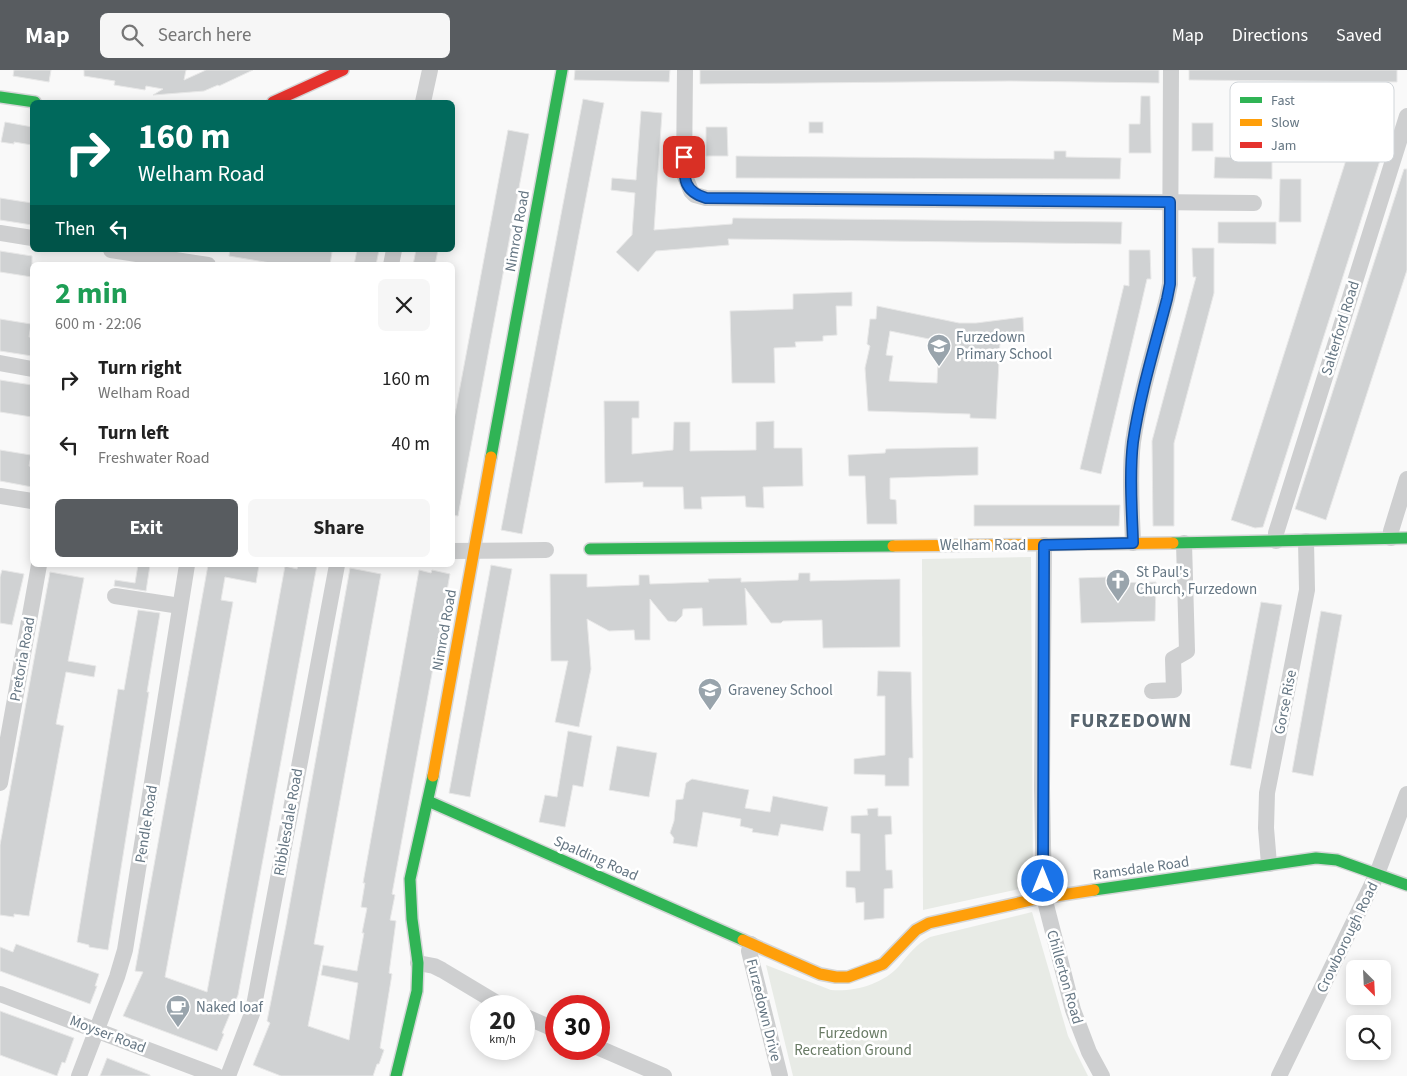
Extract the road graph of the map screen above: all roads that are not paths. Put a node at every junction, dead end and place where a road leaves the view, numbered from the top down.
1 (343, 70) edge
2 (430, 70) edge
3 (562, 70) edge
4 (685, 70) edge
5 (1171, 70) edge
6 (0, 97) edge
7 (277, 100) edge
8 (423, 100) edge
9 (30, 101) edge
10 (1407, 116) edge
11 (1394, 157) edge
12 (1393, 162) edge
13 (1170, 202) junction
14 (1254, 203) dead end
15 (0, 233) edge
16 (30, 238) edge
17 (124, 252) edge
18 (189, 262) edge
19 (0, 363) edge
20 (30, 368) edge
21 (1407, 479) edge
22 (0, 496) edge
23 (30, 501) edge
24 (1399, 538) edge
25 (1306, 540) junction
26 (1276, 541) junction
27 (1133, 543) junction
28 (1184, 543) junction
29 (1044, 545) junction
30 (590, 549) dead end
31 (546, 550) dead end
32 (455, 551) edge
33 (474, 551) junction
34 (39, 567) edge
35 (187, 567) edge
36 (337, 567) edge
37 (115, 596) dead end
38 (180, 606) junction
39 (1152, 691) dead end
40 (0, 783) edge
41 (1407, 794) edge
42 (428, 801) junction
43 (1269, 864) junction
44 (1377, 874) junction
45 (1407, 885) edge
46 (1044, 897) junction
47 (751, 944) junction
48 (418, 963) junction
49 (0, 994) edge
50 (484, 995) edge
51 (97, 1029) junction
52 (610, 1053) edge
53 (79, 1076) edge
54 (216, 1076) edge
55 (228, 1076) edge
56 (396, 1076) edge
57 (664, 1076) edge
58 (780, 1076) edge
59 (1102, 1076) edge
60 (1279, 1076) edge

1 - 7 street
2 - 8 street
3 - 33 street, Nimrod Road
4 - 13 street
5 - 13 street
6 - 9 street
10 - 11 street, Salterford Road
12 - 26 street, Salterford Road
13 - 14 street
13 - 27 street
15 - 16 street
17 - 18 street
19 - 20 street
21 - 24 street
22 - 23 street
24 - 25 street, Welham Road
25 - 26 street, Welham Road
25 - 43 street, Gorse Rise
26 - 28 street, Welham Road
27 - 28 street, Welham Road
27 - 29 street, Welham Road
28 - 39 street
29 - 30 street, Welham Road
29 - 46 street, Chillerton Road
31 - 33 street
32 - 33 street
33 - 42 street, Nimrod Road
34 - 40 street, Pretoria Road
35 - 38 street, Pendle Road
36 - 55 street, Ribblesdale Road
37 - 38 street
38 - 51 street, Pendle Road
41 - 44 street, Crowborough Road
42 - 47 street, Spalding Road
42 - 48 street, Nimrod Road
43 - 44 street, Ramsdale Road
43 - 46 street, Ramsdale Road
44 - 45 street, Ramsdale Road
44 - 60 street, Crowborough Road
46 - 47 street, Ramsdale Road
46 - 59 street, Chillerton Road
47 - 58 street, Furzedown Drive
48 - 50 street
48 - 56 street, Nimrod Road
49 - 51 street, Moyser Road
51 - 53 street, Pendle Road
51 - 54 street, Moyser Road
52 - 57 street

